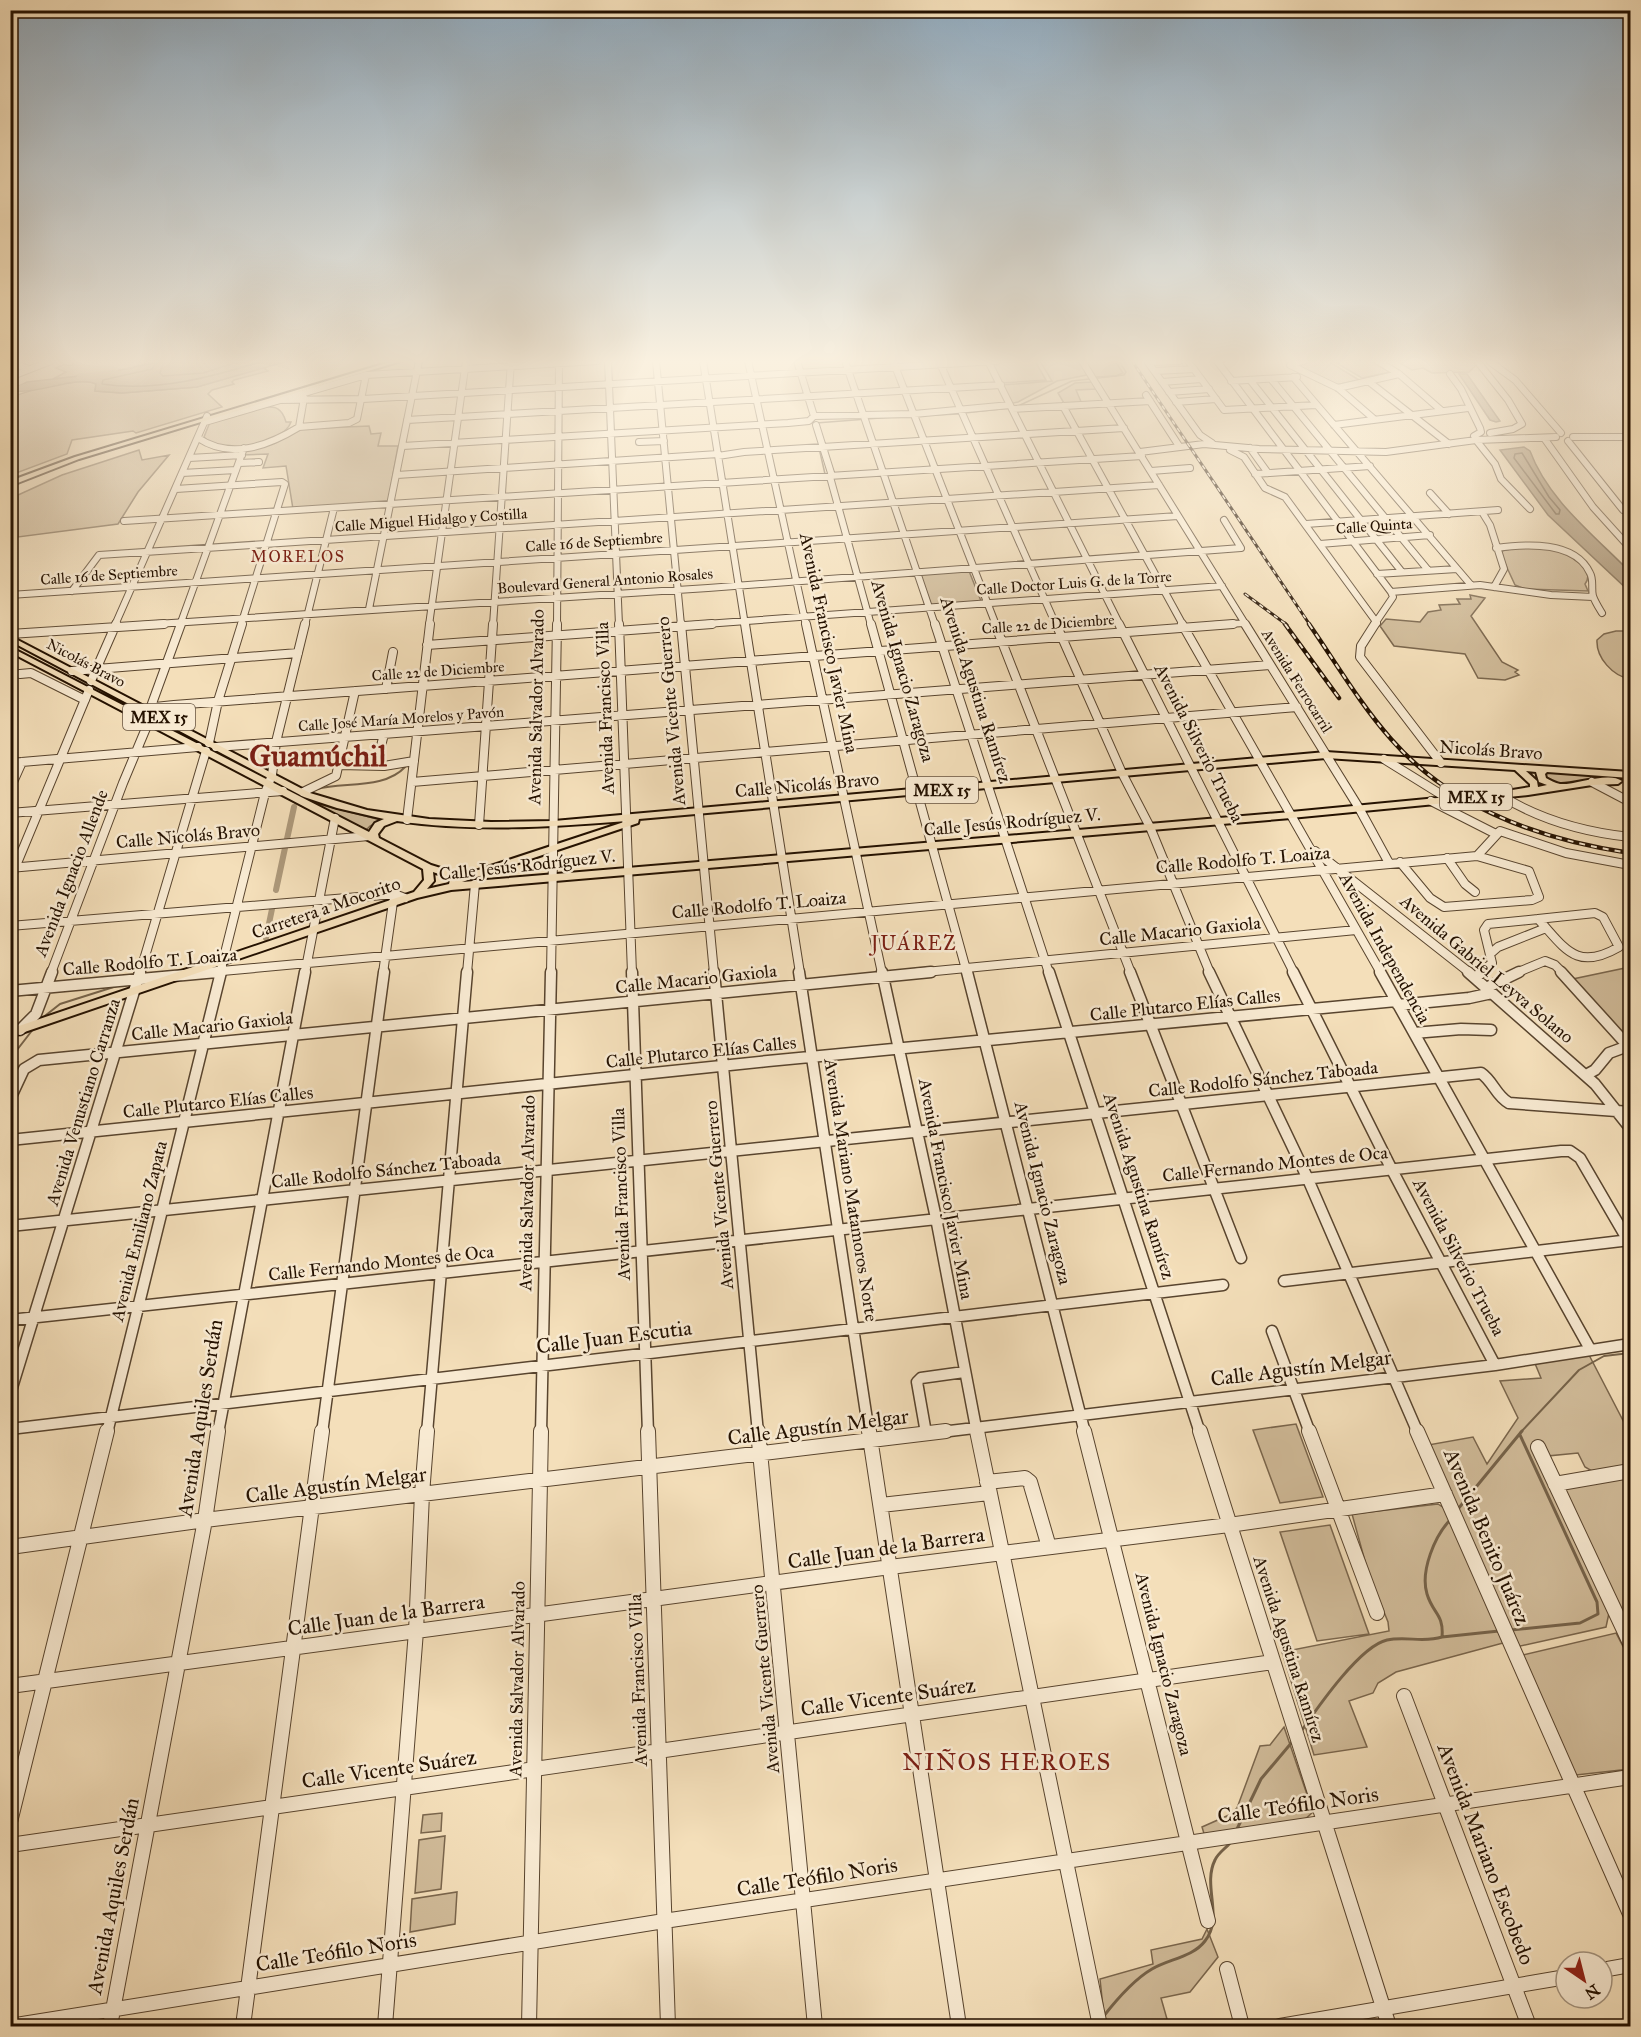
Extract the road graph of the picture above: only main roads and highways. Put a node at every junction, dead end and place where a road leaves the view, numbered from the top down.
1 (70, 456) edge
2 (83, 456) edge
3 (10, 479) edge
4 (10, 484) edge
5 (10, 634) edge
6 (10, 649) edge
7 (90, 686) junction
8 (207, 747) junction
9 (1383, 759) joint
10 (1516, 768) junction
11 (1545, 770) junction
12 (1630, 775) edge
13 (1594, 777) junction
14 (1630, 781) edge
15 (268, 783) junction
16 (1561, 787) junction
17 (1528, 792) junction
18 (396, 819) junction
19 (626, 821) junction
20 (372, 837) junction
21 (428, 867) junction
22 (468, 881) junction
23 (411, 896) junction
24 (18, 1031) edge

1 - 3 main road
2 - 4 main road
5 - 7 main road, Nicolás Bravo / MEX 15
6 - 7 main road, MEX 15
7 - 8 main road, MEX 15
7 - 8 main road, Nicolás Bravo / MEX 15
8 - 15 main road, MEX 15
9 - 10 main road, Nicolás Bravo / MEX 15
9 - 19 main road, Calle Nicolás Bravo / MEX 15
10 - 11 main road, Nicolás Bravo / MEX 15
10 - 17 main road
11 - 13 main road, Nicolás Bravo / MEX 15
11 - 16 main road
12 - 13 main road, MEX 15
13 - 14 main road, Calle Jesús Rodríguez V. / MEX 15
13 - 16 main road, Calle Jesús Rodríguez V. / MEX 15
15 - 18 main road, MEX 15
15 - 20 main road, MEX 15
16 - 17 main road, Calle Jesús Rodríguez V. / MEX 15
17 - 22 main road, Calle Jesús Rodríguez V. / MEX 15
18 - 19 main road, MEX 15
18 - 20 main road
19 - 22 main road
20 - 21 main road, MEX 15
21 - 22 main road, MEX 15
21 - 23 main road
22 - 23 main road, Calle Jesús Rodríguez V.
23 - 24 main road, Carretera a Mocorito

